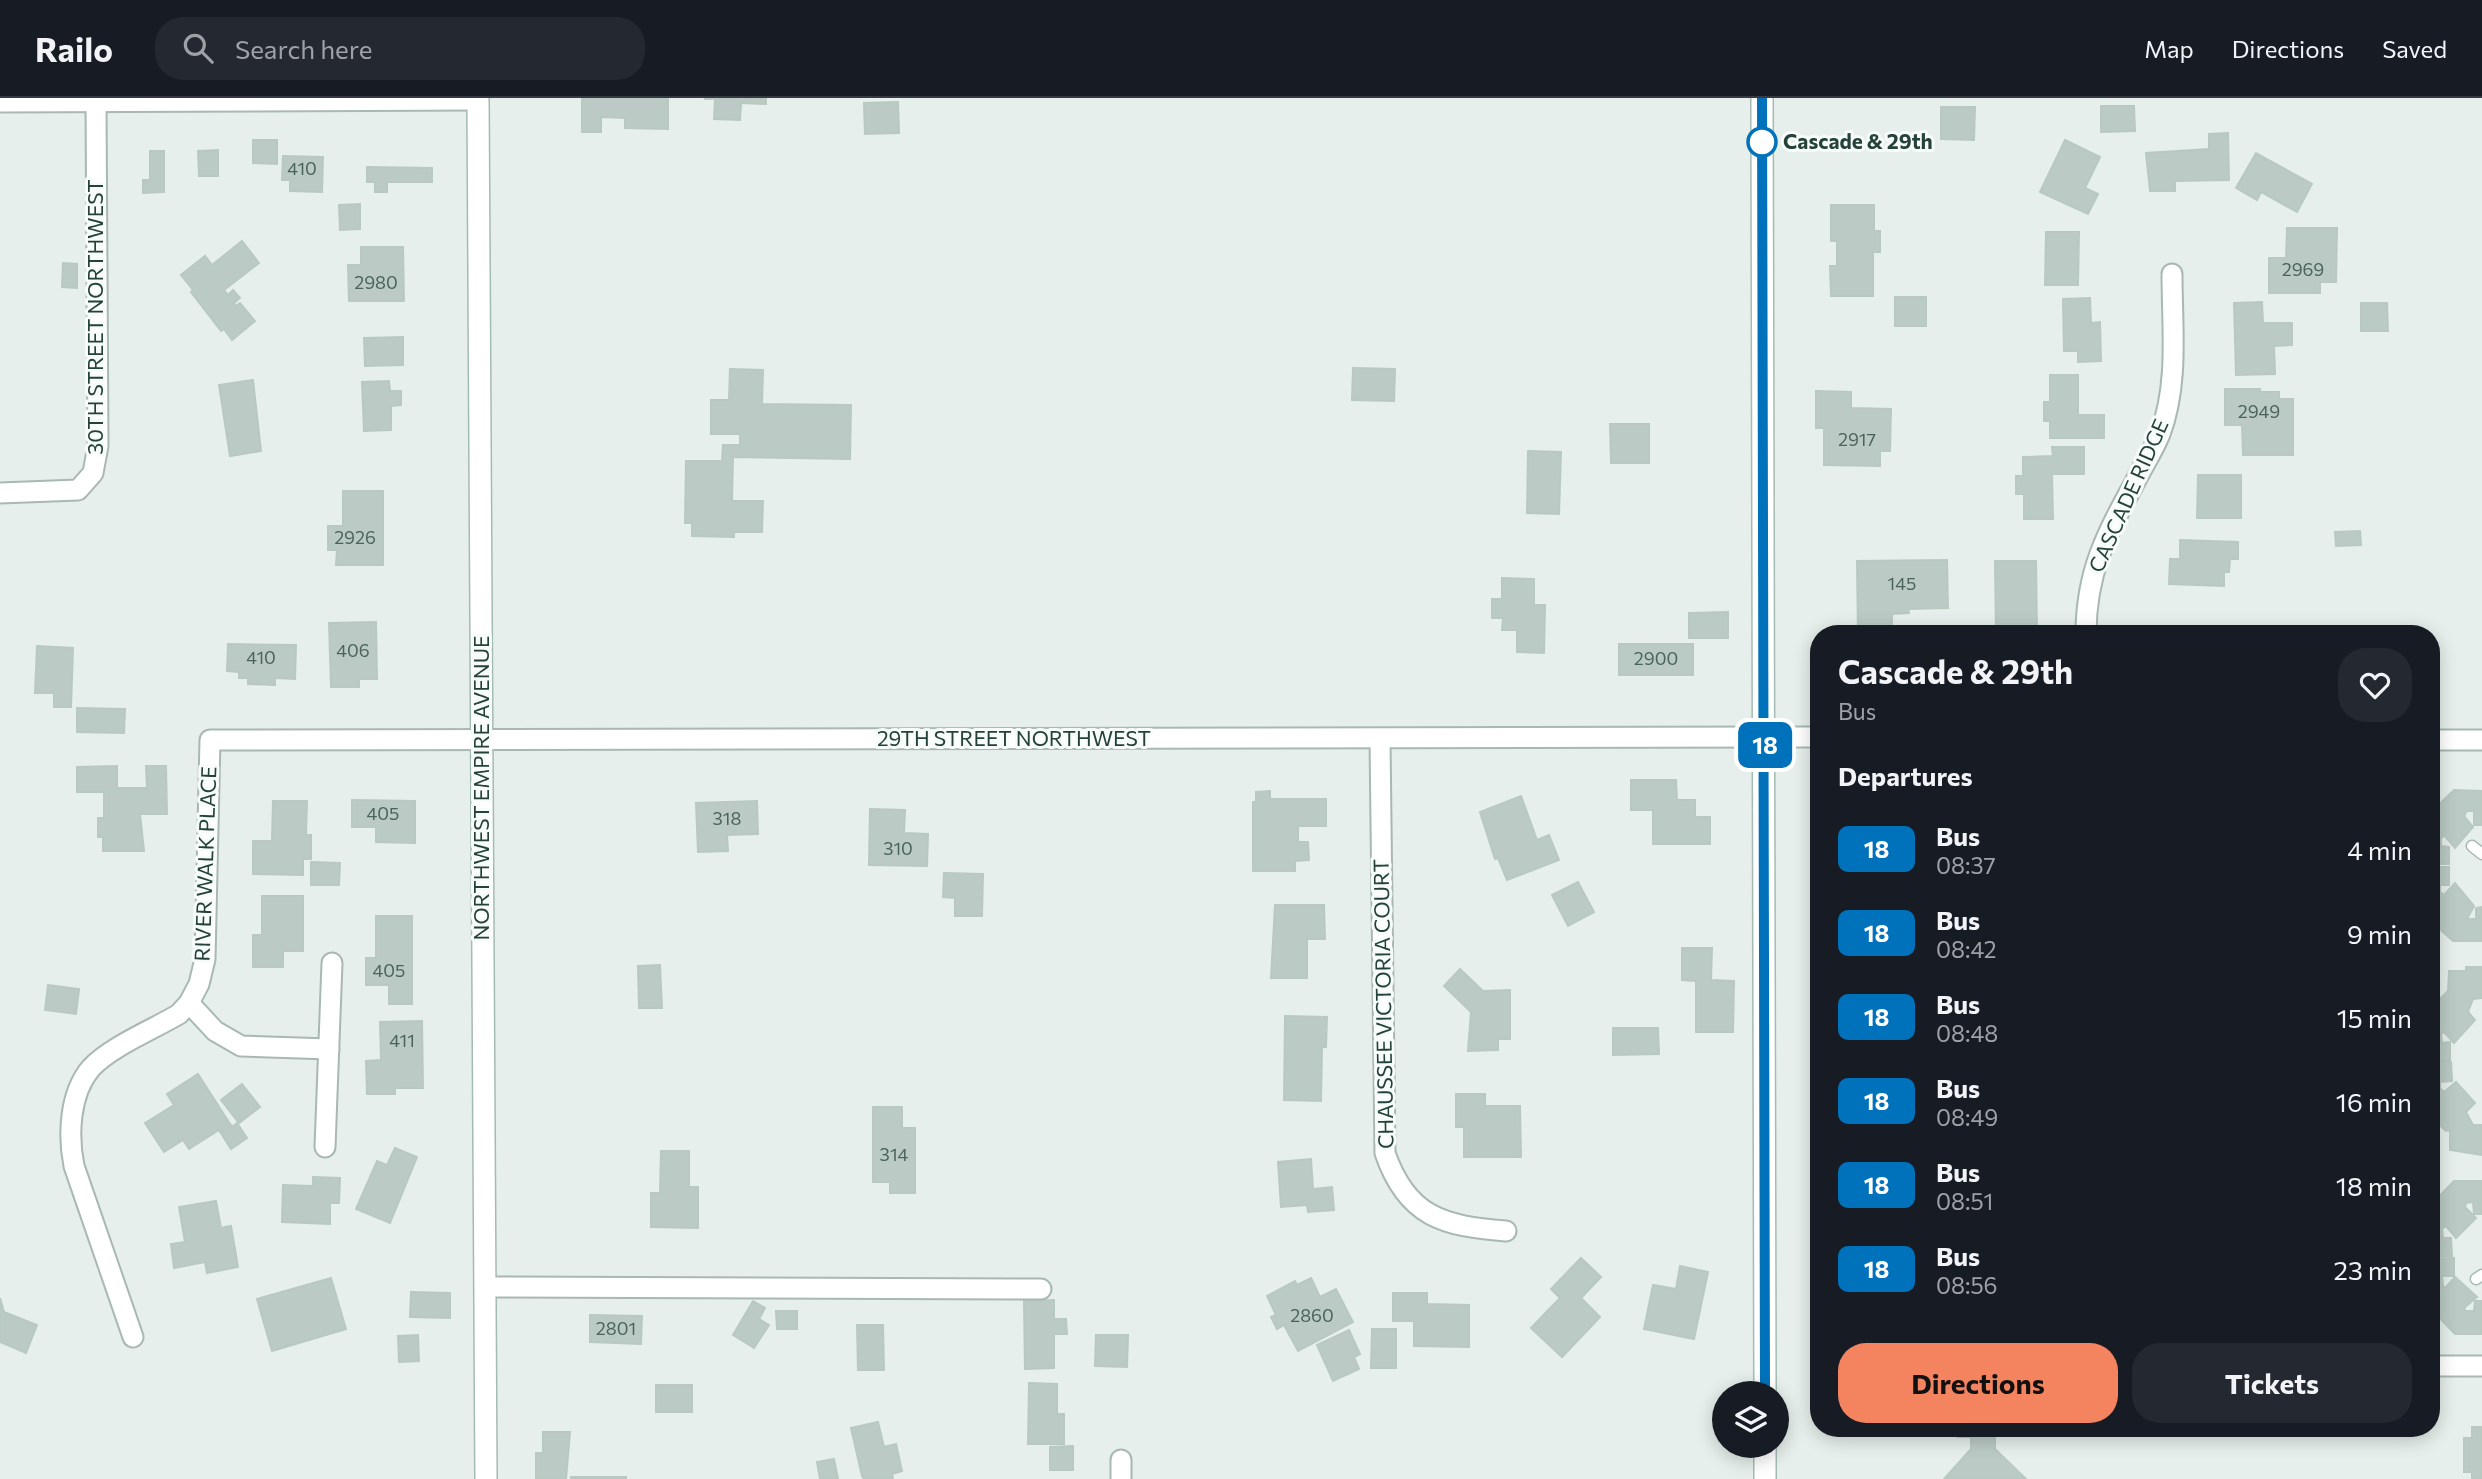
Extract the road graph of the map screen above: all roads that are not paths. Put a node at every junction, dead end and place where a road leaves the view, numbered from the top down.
1 (1762, 98) edge
2 (478, 99) edge
3 (96, 101) junction
4 (0, 102) edge
5 (2172, 274) dead end
6 (0, 493) edge
7 (2086, 625) edge
8 (1765, 737) junction
9 (1810, 737) edge
10 (482, 739) junction
11 (1380, 739) junction
12 (210, 740) joint
13 (2440, 740) edge
14 (2482, 740) edge
15 (2472, 846) dead end
16 (2482, 854) edge
17 (332, 963) dead end
18 (189, 1003) junction
19 (329, 1049) junction
20 (325, 1147) dead end
21 (1506, 1231) dead end
22 (485, 1287) junction
23 (1041, 1289) dead end
24 (133, 1337) dead end
25 (2440, 1366) edge
26 (2482, 1366) edge
27 (1765, 1381) edge
28 (1765, 1458) edge
29 (486, 1479) edge
30 (1765, 1479) edge

1 - 8 street
2 - 3 street
2 - 10 street, NORTHWEST EMPIRE AVENUE
3 - 4 street
3 - 6 street, 30TH STREET NORTHWEST
5 - 7 street, CASCADE RIDGE
8 - 9 street, 29TH STREET NORTHWEST
8 - 11 street, 29TH STREET NORTHWEST
8 - 27 street
10 - 11 street, 29TH STREET NORTHWEST
10 - 12 street, 29TH STREET NORTHWEST
10 - 22 street, NORTHWEST EMPIRE AVENUE
11 - 21 street, CHAUSSEE VICTORIA COURT
12 - 18 street, RIVER WALK PLACE
13 - 14 street
15 - 16 lane
17 - 19 street
18 - 19 street
18 - 24 street, RIVER WALK PLACE
19 - 20 street
22 - 23 street
22 - 29 street, NORTHWEST EMPIRE AVENUE
25 - 26 street
28 - 30 street

